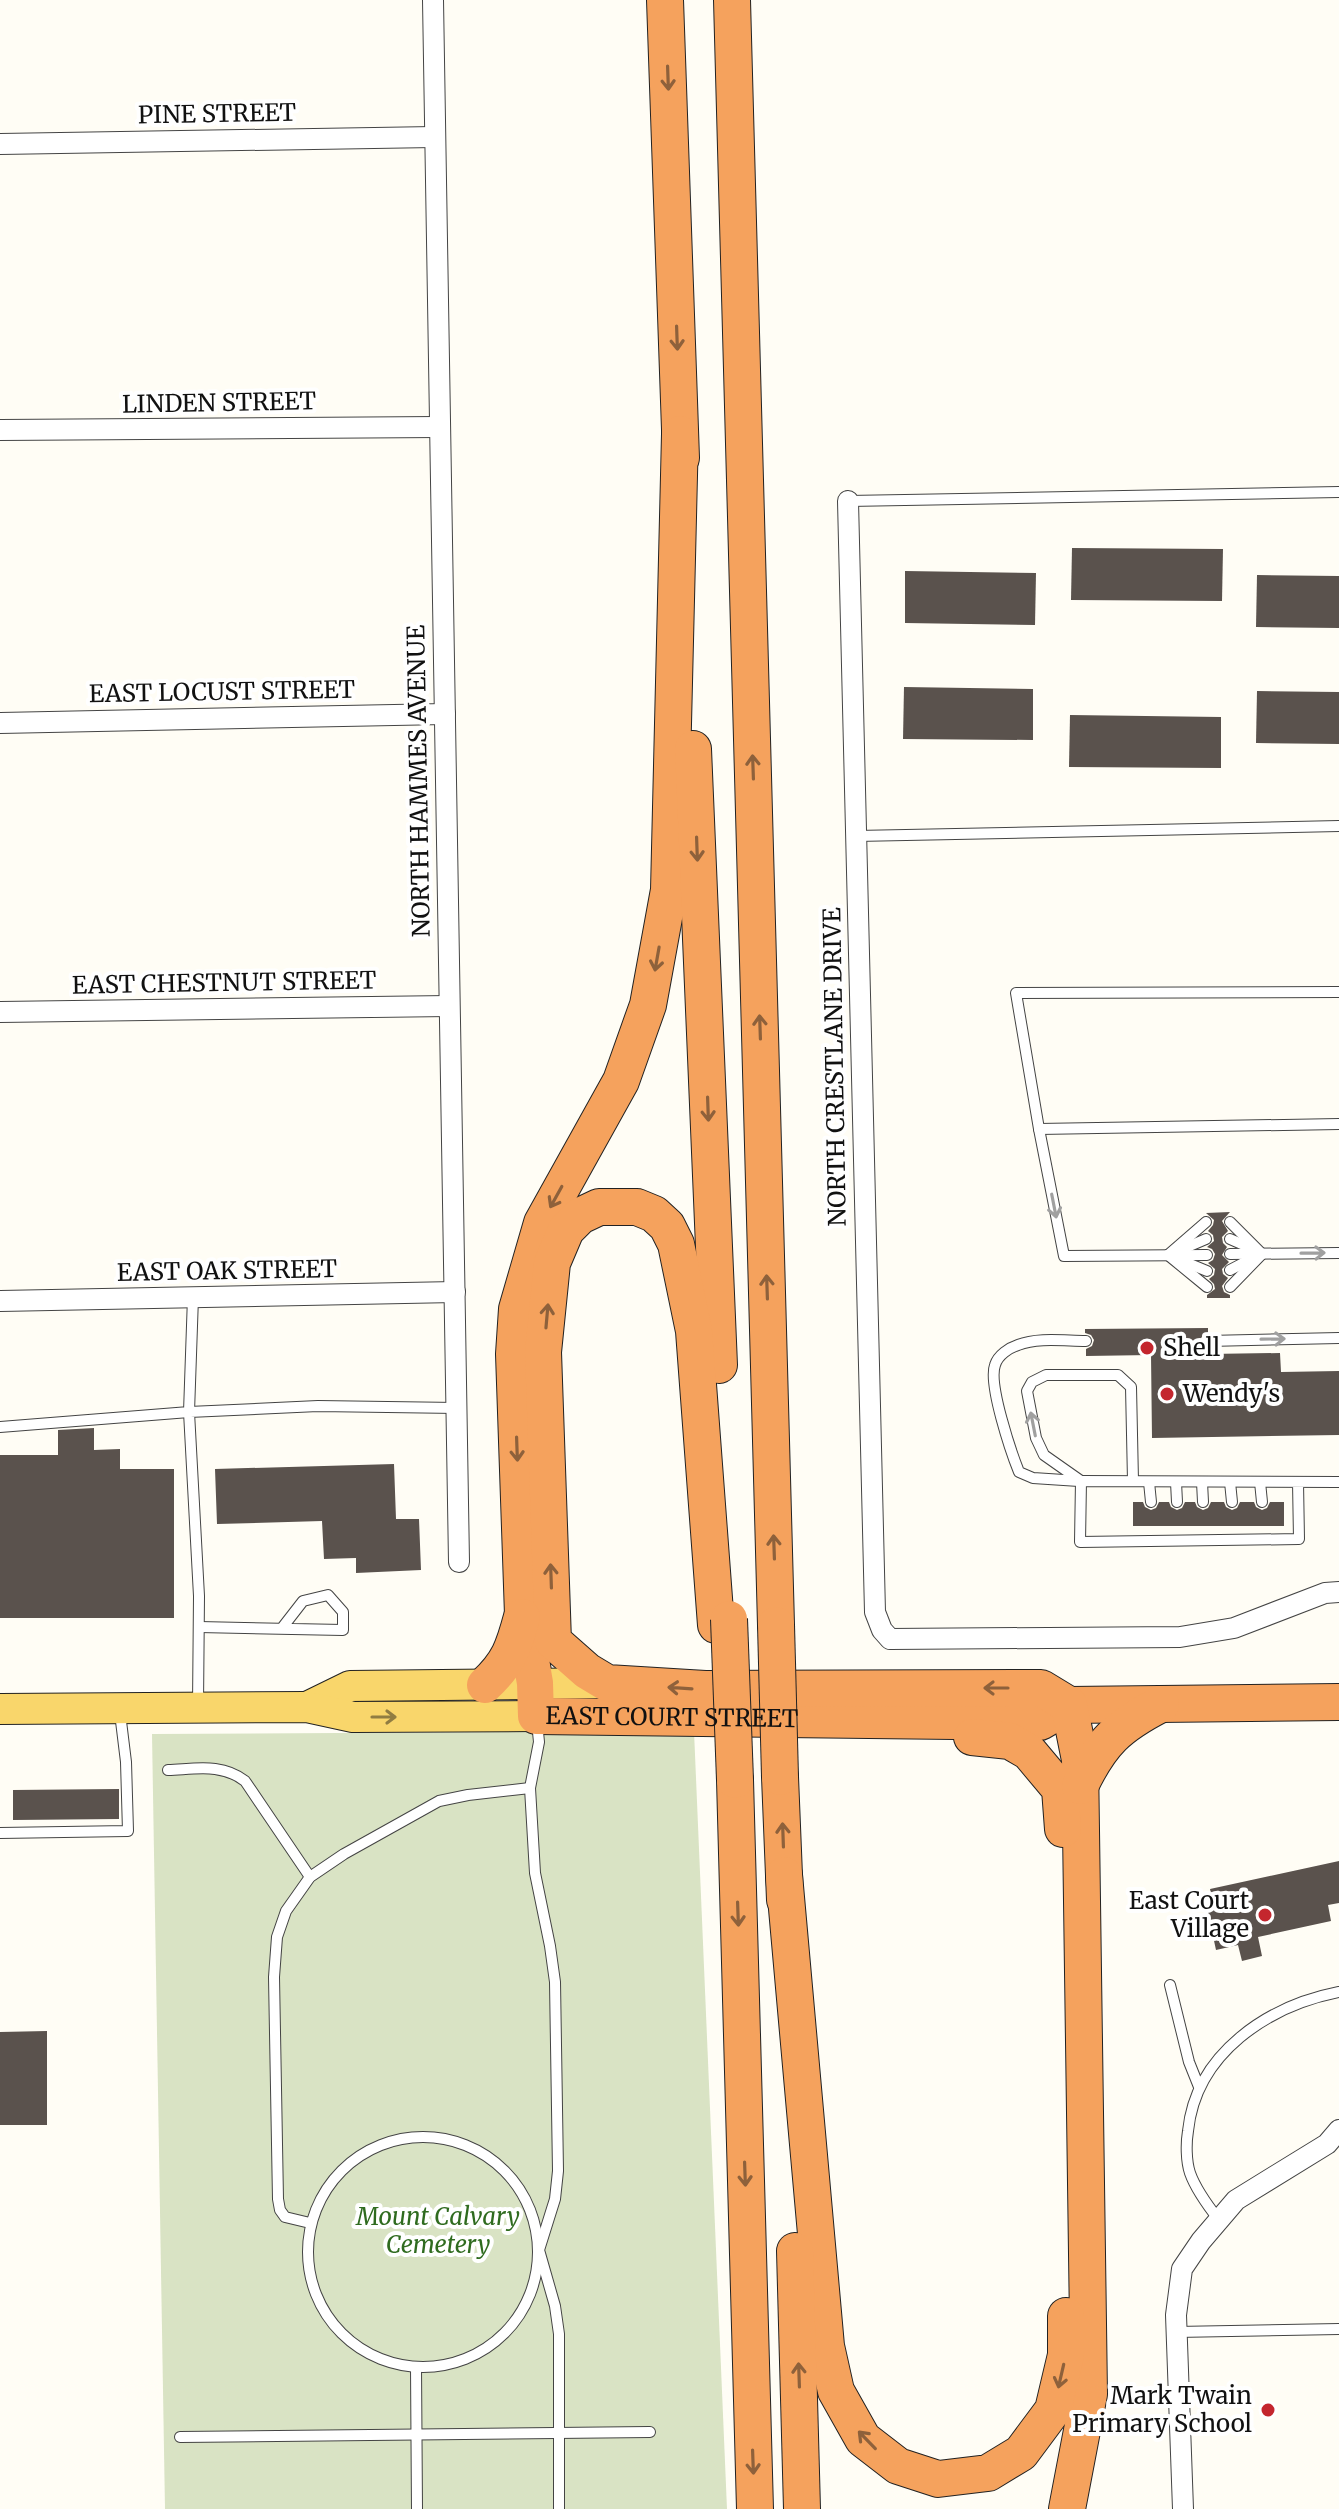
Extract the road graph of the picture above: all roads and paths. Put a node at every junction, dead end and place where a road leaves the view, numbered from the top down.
1 (433, 0) edge
2 (665, 0) edge
3 (732, 0) edge
4 (434, 137) junction
5 (0, 144) edge
6 (439, 427) junction
7 (0, 430) edge
8 (680, 434) junction
9 (1339, 492) edge
10 (848, 501) joint
11 (445, 714) junction
12 (0, 723) edge
13 (1339, 826) edge
14 (856, 836) junction
15 (1339, 992) edge
16 (449, 1006) junction
17 (0, 1012) edge
18 (1339, 1124) edge
19 (1039, 1129) junction
20 (1206, 1222) dead end
21 (1230, 1222) dead end
22 (1206, 1239) dead end
23 (1230, 1239) dead end
24 (1339, 1253) edge
25 (1230, 1254) dead end
26 (1262, 1254) junction
27 (1168, 1255) junction
28 (1207, 1255) dead end
29 (1230, 1270) dead end
30 (1207, 1271) dead end
31 (1207, 1287) dead end
32 (1230, 1287) dead end
33 (455, 1292) junction
34 (193, 1297) junction
35 (0, 1301) edge
36 (1339, 1338) edge
37 (1086, 1341) dead end
38 (1208, 1341) dead end
39 (457, 1408) junction
40 (189, 1412) junction
41 (0, 1427) edge
42 (1081, 1481) junction
43 (1133, 1481) junction
44 (1149, 1482) junction
45 (1176, 1482) junction
46 (1202, 1482) junction
47 (1230, 1482) junction
48 (1260, 1482) junction
49 (1298, 1482) junction
50 (1339, 1482) edge
51 (1151, 1502) dead end
52 (1177, 1502) dead end
53 (1203, 1502) dead end
54 (1232, 1502) dead end
55 (1262, 1502) dead end
56 (1151, 1526) dead end
57 (1178, 1526) dead end
58 (1204, 1526) dead end
59 (1233, 1526) dead end
60 (1263, 1526) dead end
61 (1204, 1540) junction
62 (1233, 1540) junction
63 (1262, 1540) junction
64 (1151, 1541) junction
65 (1178, 1541) junction
66 (459, 1562) dead end
67 (1339, 1592) edge
68 (523, 1615) junction
69 (722, 1622) junction
70 (199, 1627) junction
71 (282, 1628) junction
72 (553, 1641) junction
73 (607, 1683) junction
74 (485, 1685) junction
75 (536, 1700) junction
76 (1339, 1702) edge
77 (1161, 1704) junction
78 (1069, 1705) junction
79 (198, 1707) junction
80 (307, 1707) junction
81 (120, 1708) junction
82 (0, 1709) edge
83 (867, 1719) junction
84 (168, 1770) dead end
85 (1070, 1787) junction
86 (530, 1788) junction
87 (0, 1833) edge
88 (784, 1875) junction
89 (310, 1877) junction
90 (1170, 1985) dead end
91 (1339, 1992) edge
92 (1199, 2087) junction
93 (1339, 2130) edge
94 (1219, 2220) junction
95 (310, 2223) junction
96 (539, 2250) junction
97 (1339, 2329) edge
98 (1176, 2332) junction
99 (416, 2367) junction
100 (650, 2432) dead end
101 (559, 2433) junction
102 (416, 2435) junction
103 (180, 2437) dead end
104 (417, 2509) edge
105 (559, 2509) edge
106 (755, 2509) edge
107 (802, 2509) edge
108 (1067, 2509) edge
109 (1183, 2509) edge

1 - 4 street, NORTH HAMMES AVENUE
2 -> 8 highway
88 -> 3 highway, bridge
4 - 5 street, PINE STREET
4 - 6 street, NORTH HAMMES AVENUE
6 - 7 street, LINDEN STREET
6 - 11 street, NORTH HAMMES AVENUE
8 -> 68 highway
8 -> 69 highway
9 - 10 lane
10 - 14 street, NORTH CRESTLANE DRIVE
11 - 12 street, EAST LOCUST STREET
11 - 16 street, NORTH HAMMES AVENUE
13 - 14 lane
14 - 67 street, NORTH CRESTLANE DRIVE
15 - 19 lane
16 - 17 street, EAST CHESTNUT STREET
16 - 33 street, NORTH HAMMES AVENUE
18 - 19 lane
19 -> 27 lane
20 - 27 lane
21 - 26 lane
22 - 27 lane
23 - 26 lane
26 -> 24 lane
25 - 26 lane
26 - 29 lane
26 - 32 lane
27 - 28 lane
27 - 30 lane
27 - 31 lane
33 - 34 street, EAST OAK STREET
33 - 39 street, NORTH HAMMES AVENUE
34 - 35 street, EAST OAK STREET
34 - 40 lane
38 -> 36 lane
37 - 42 lane
39 - 40 lane
39 - 66 street, NORTH HAMMES AVENUE
40 - 41 lane
40 - 70 lane
42 - 43 lane
42 -> 43 lane
42 - 64 lane
43 - 44 lane
44 - 45 lane
44 - 51 lane
45 - 46 lane
45 - 52 lane
46 - 47 lane
46 - 53 lane
47 - 48 lane
47 - 54 lane
48 - 49 lane
48 - 55 lane
49 - 50 lane
49 - 63 lane
56 - 64 lane
57 - 65 lane
58 - 61 lane
59 - 62 lane
60 - 63 lane
61 - 62 lane
61 - 65 lane
62 - 63 lane
64 - 65 lane
68 - 74 highway
68 - 75 highway
72 -> 69 highway
69 -> 106 highway, bridge
70 - 71 lane
70 - 79 lane
71 - 71 lane
72 - 73 highway
72 - 75 highway
73 - 75 main road
78 -> 73 highway
74 - 75 main road
74 - 80 main road
80 -> 75 main road, EAST COURT STREET
75 - 83 highway, EAST COURT STREET
75 - 86 lane
76 - 77 highway, EAST COURT STREET
77 - 78 highway, EAST COURT STREET
77 - 85 highway
78 - 83 highway, EAST COURT STREET
78 - 85 highway
79 - 80 main road, EAST COURT STREET
79 - 81 main road, EAST COURT STREET
81 - 82 main road, EAST COURT STREET
81 - 87 lane
83 - 85 highway
84 - 89 lane
85 -> 88 highway
85 - 108 highway
86 - 89 lane
86 - 96 lane
107 -> 88 highway
89 - 95 lane
90 - 92 lane
91 - 92 lane
92 - 94 lane
93 - 94 street
94 - 98 street
95 - 96 lane
95 - 99 lane
96 - 99 lane
96 - 101 lane
97 - 98 lane
98 - 109 street
99 - 102 lane
100 - 101 lane
101 - 102 lane
101 - 105 lane
102 - 103 lane
102 - 104 lane

